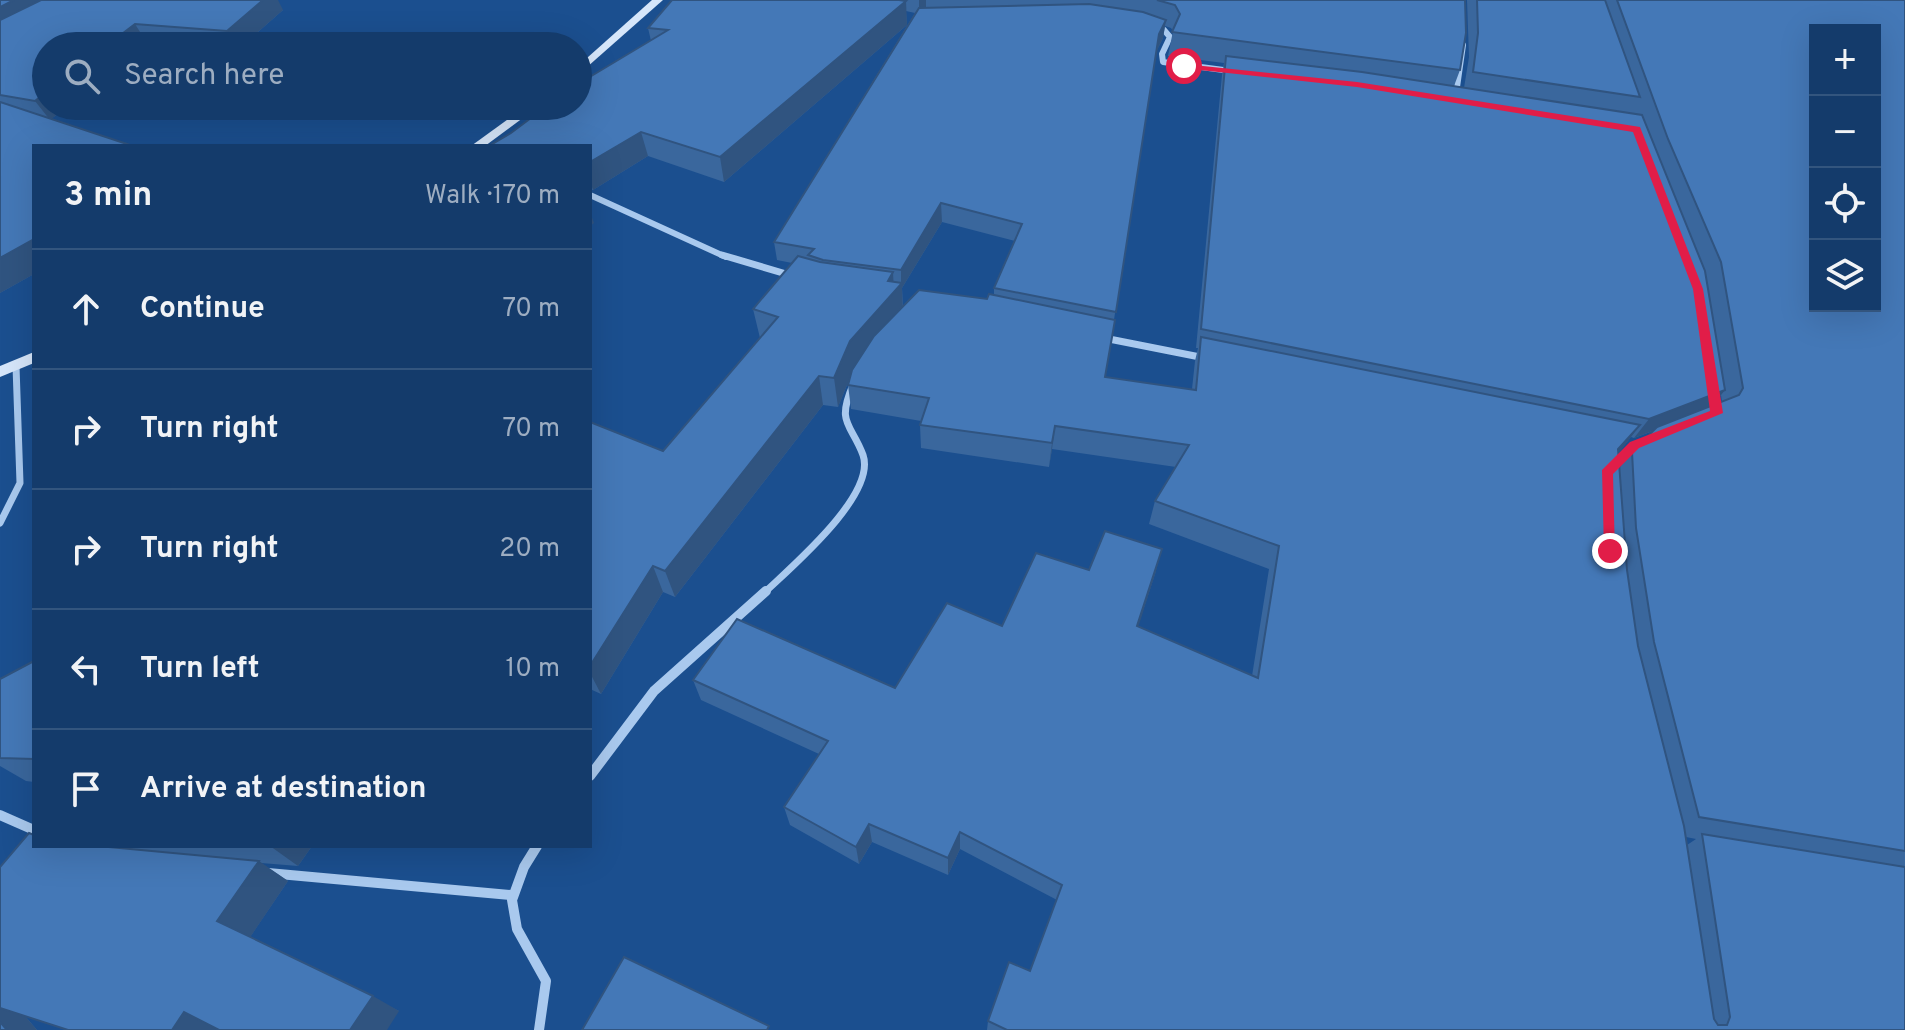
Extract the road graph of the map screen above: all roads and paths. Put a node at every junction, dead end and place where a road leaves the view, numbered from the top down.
1 (658, 0) edge
2 (1152, 27) edge
3 (1462, 43) edge
4 (592, 59) edge
5 (1233, 71) edge
6 (1456, 100) edge
7 (516, 120) edge
8 (487, 144) edge
9 (592, 196) edge
10 (797, 277) edge
11 (1095, 336) edge
12 (32, 358) edge
13 (1217, 360) edge
14 (16, 366) junction
15 (0, 372) edge
16 (857, 376) edge
17 (1663, 435) edge
18 (1619, 442) edge
19 (1635, 445) junction
20 (1607, 473) edge
21 (0, 523) edge
22 (592, 773) edge
23 (0, 815) edge
24 (32, 829) edge
25 (536, 848) edge
26 (249, 872) edge
27 (511, 895) junction
28 (539, 1030) edge

1 - 4 main road
2 - 5 street
3 - 6 street
7 - 8 main road
9 - 10 street
11 - 13 street
12 - 14 main road
14 - 15 main road
14 - 21 street
16 - 22 street
17 - 19 street
18 - 19 street
19 - 20 street
23 - 24 street
25 - 27 street
26 - 27 street
27 - 28 street

